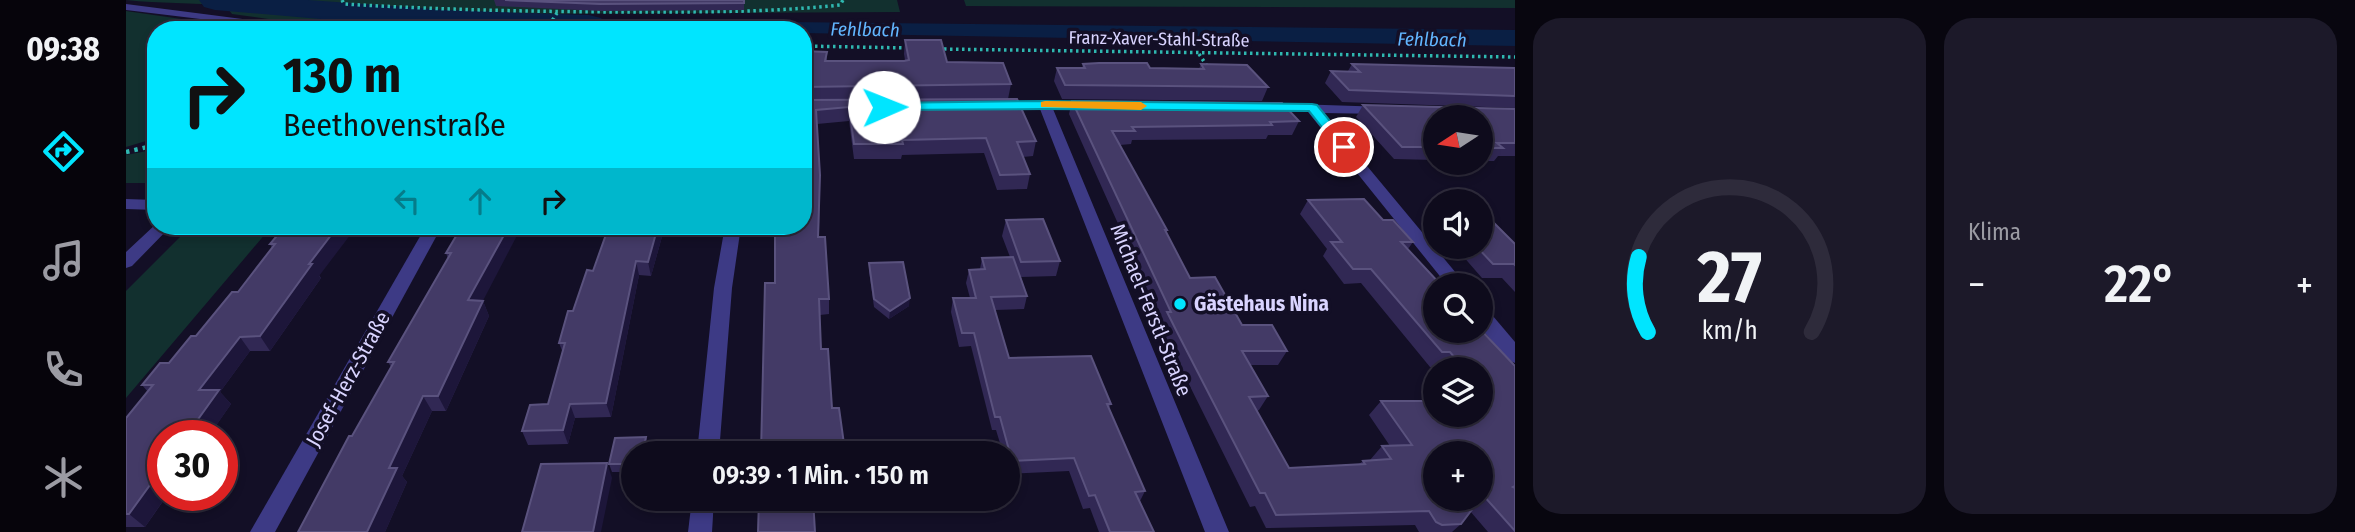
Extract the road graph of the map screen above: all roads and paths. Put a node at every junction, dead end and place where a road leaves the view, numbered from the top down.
1 (342, 0) edge
2 (843, 0) edge
3 (126, 8) edge
4 (558, 12) junction
5 (219, 21) edge
6 (552, 21) edge
7 (812, 47) edge
8 (912, 48) edge
9 (926, 49) edge
10 (1199, 54) junction
11 (1515, 57) edge
12 (1213, 75) edge
13 (1045, 105) junction
14 (978, 106) edge
15 (1112, 106) edge
16 (1247, 107) edge
17 (1312, 108) junction
18 (1393, 111) edge
19 (147, 148) edge
20 (126, 152) edge
21 (126, 204) edge
22 (147, 205) edge
23 (154, 235) edge
24 (429, 235) edge
25 (732, 235) edge
26 (126, 262) edge
27 (1447, 273) edge
28 (1493, 328) edge
29 (1511, 347) edge
30 (709, 441) edge
31 (703, 511) edge
32 (262, 532) edge
33 (700, 532) edge
34 (1217, 532) edge

1 - 4 path
2 - 4 path
3 - 5 street
4 - 6 path
7 - 8 path
9 - 10 path, Franz-Xaver-Stahl-Straße
10 - 11 path, Franz-Xaver-Stahl-Straße
10 - 12 path
13 - 14 street
13 - 15 street
13 - 34 street, Michael-Ferstl-Straße
16 - 17 street
17 - 18 street
17 - 27 street
19 - 20 path
21 - 22 street
23 - 26 street
24 - 32 street, Josef-Herz-Straße
25 - 30 street
28 - 29 street
31 - 33 street

